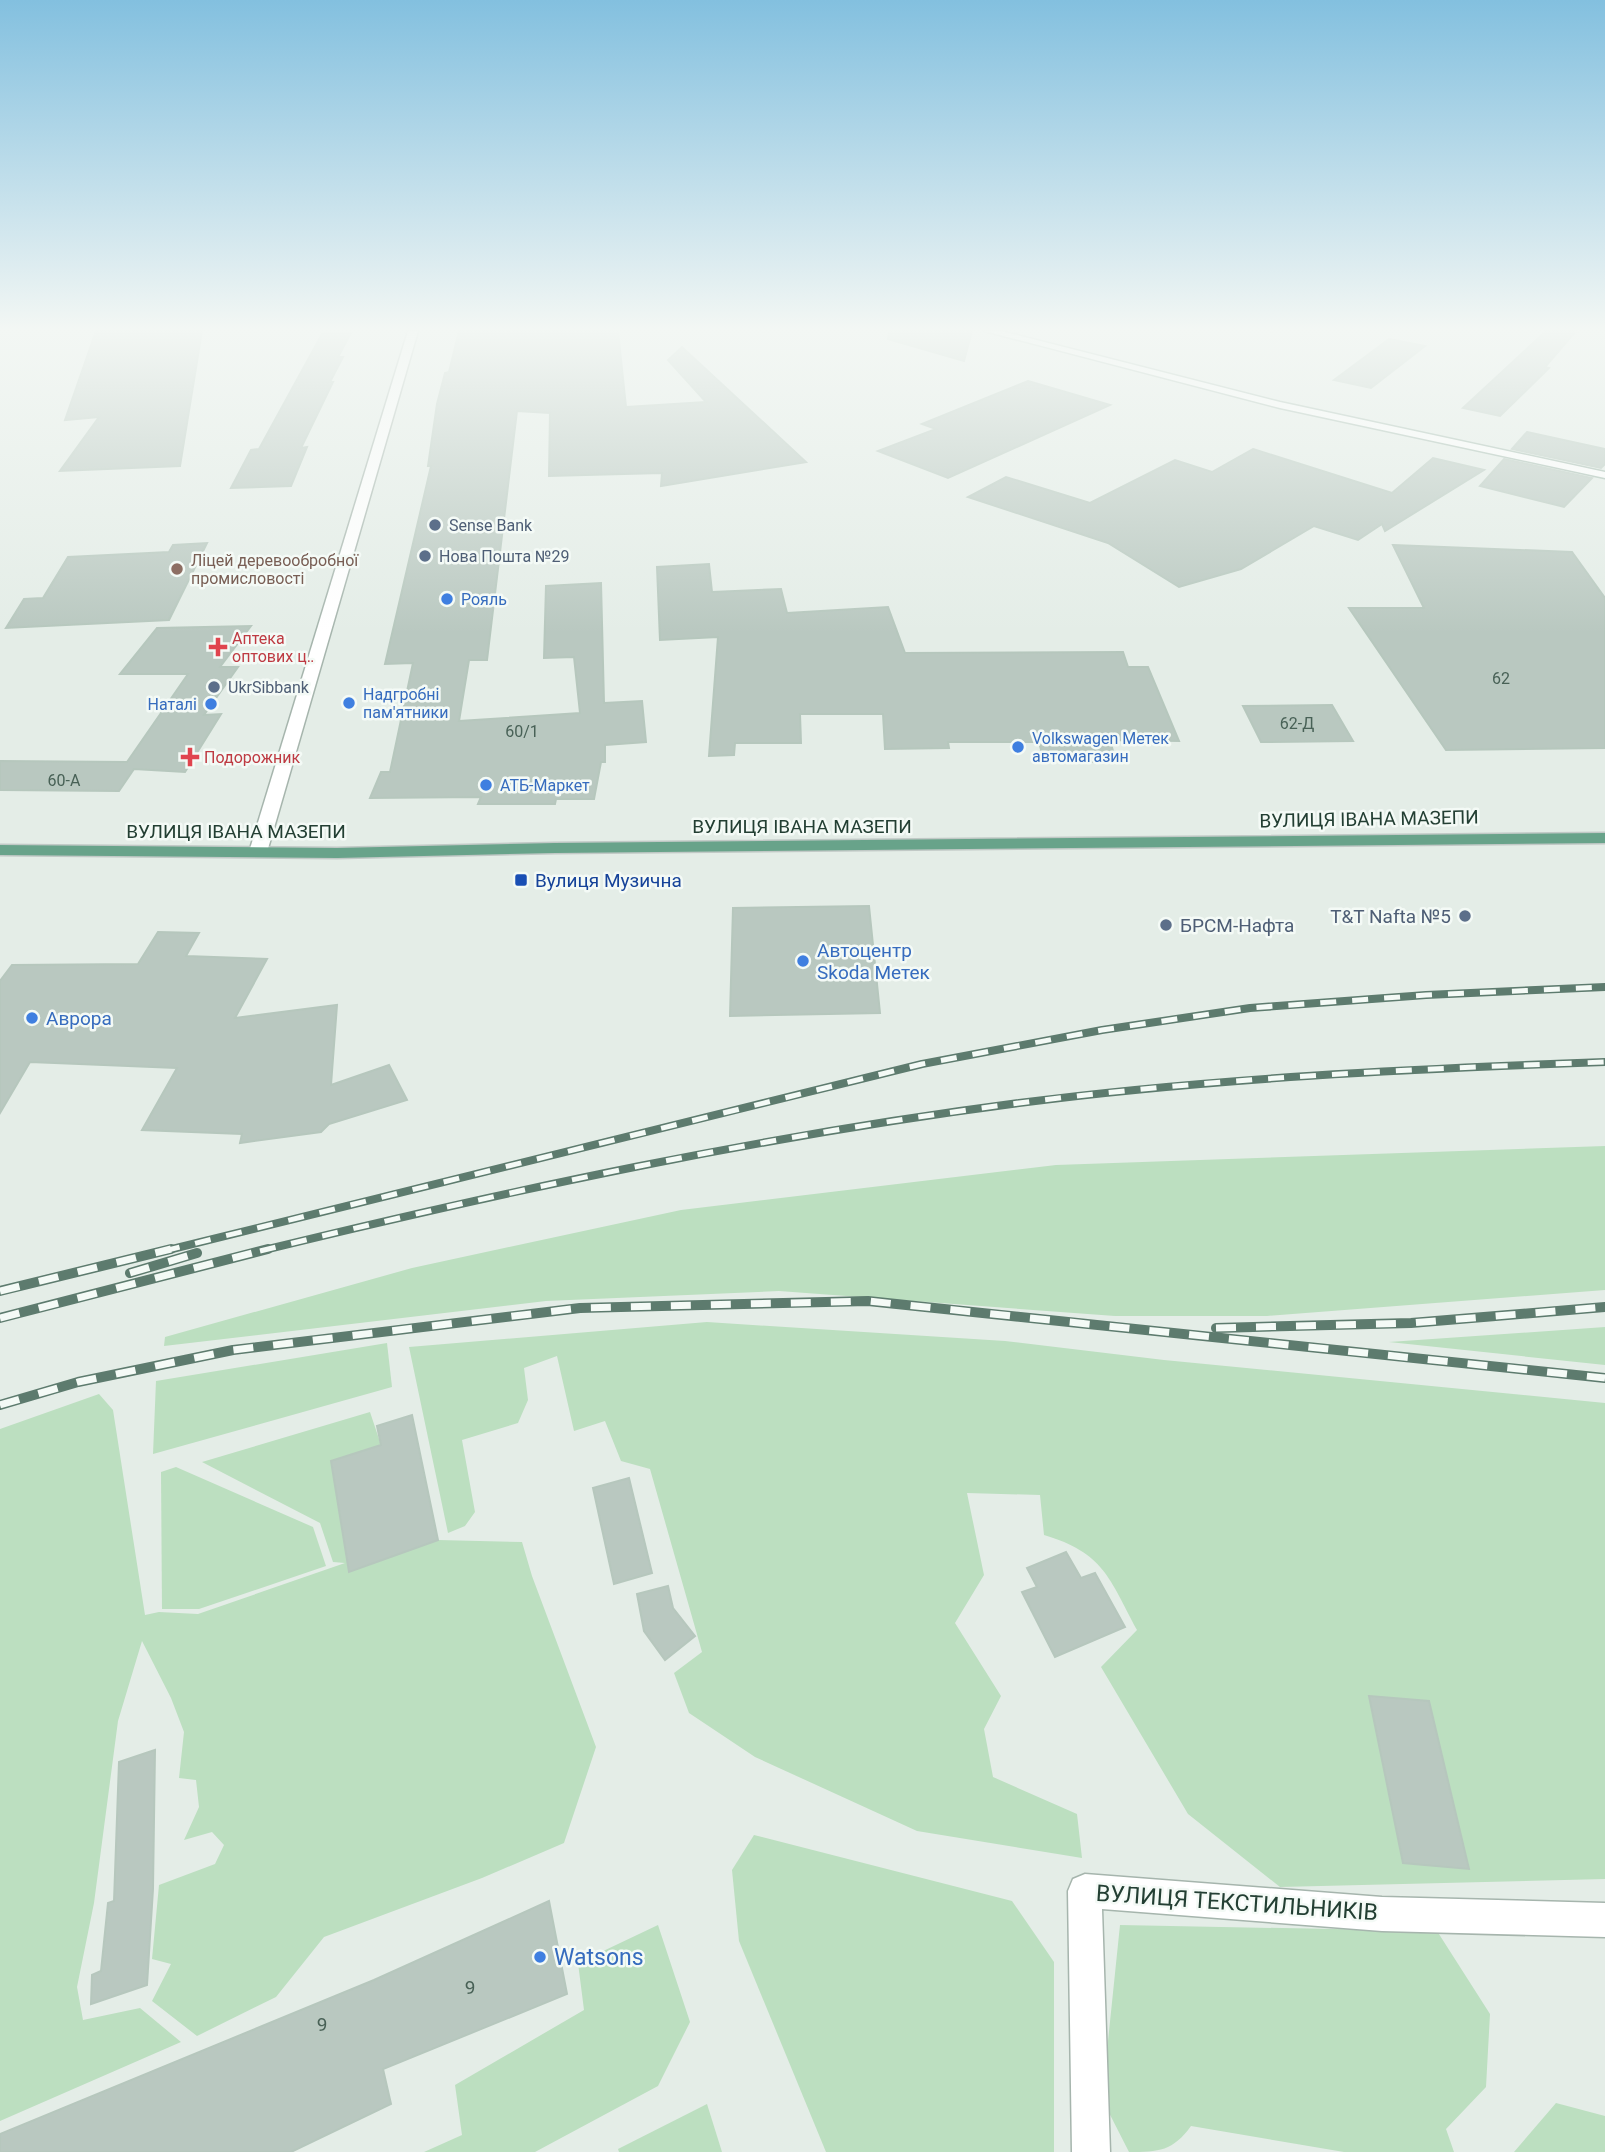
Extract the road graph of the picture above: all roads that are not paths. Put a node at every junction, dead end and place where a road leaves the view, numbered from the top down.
1 (383, 431) edge
2 (1403, 431) edge
3 (1605, 475) edge
4 (1605, 838) edge
5 (0, 850) edge
6 (258, 852) junction
7 (1605, 1920) edge
8 (1091, 2152) edge

1 - 6 street
2 - 3 street
4 - 6 main road, ВУЛИЦЯ ІВАНА МАЗЕПИ
5 - 6 main road, ВУЛИЦЯ ІВАНА МАЗЕПИ
7 - 8 street, ВУЛИЦЯ ТЕКСТИЛЬНИКІВ

